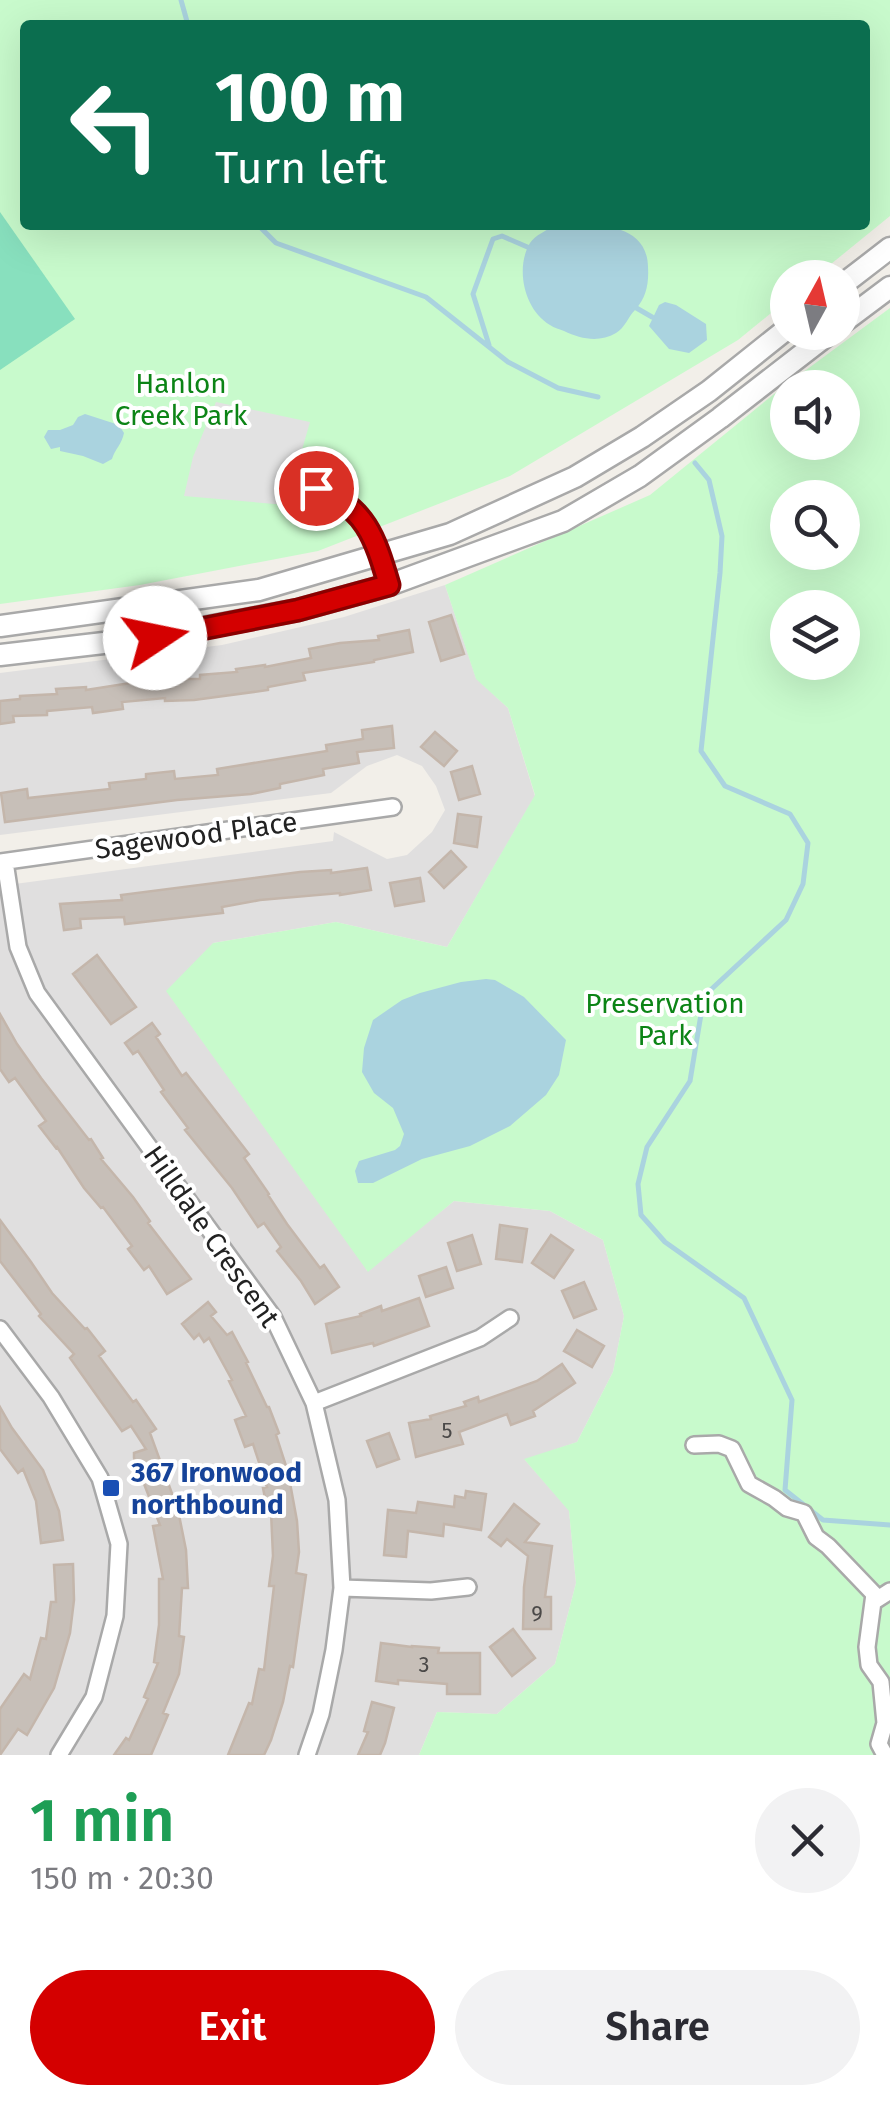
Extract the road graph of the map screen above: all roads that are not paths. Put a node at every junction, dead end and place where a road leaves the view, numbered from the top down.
1 (890, 248) edge
2 (860, 271) edge
3 (890, 286) edge
4 (860, 309) edge
5 (770, 342) edge
6 (807, 350) edge
7 (294, 481) dead end
8 (380, 556) junction
9 (389, 585) junction
10 (0, 626) edge
11 (0, 655) edge
12 (393, 807) dead end
13 (3, 862) edge
14 (510, 1318) dead end
15 (0, 1329) edge
16 (314, 1403) junction
17 (694, 1445) dead end
18 (468, 1586) dead end
19 (342, 1588) junction
20 (890, 1591) edge
21 (873, 1602) junction
22 (59, 1755) edge
23 (306, 1755) edge
24 (885, 1755) edge

1 - 2 street
3 - 4 street
5 - 8 street
6 - 9 street
7 - 8 lane
8 - 9 lane
8 - 10 street
9 - 11 street
12 - 13 street, Sagewood Place
13 - 16 street, Hilldale Crescent
14 - 16 street
15 - 22 street
16 - 19 street, Hilldale Crescent
17 - 21 street
18 - 19 street
19 - 23 street, Hilldale Crescent
20 - 21 street
21 - 24 street

